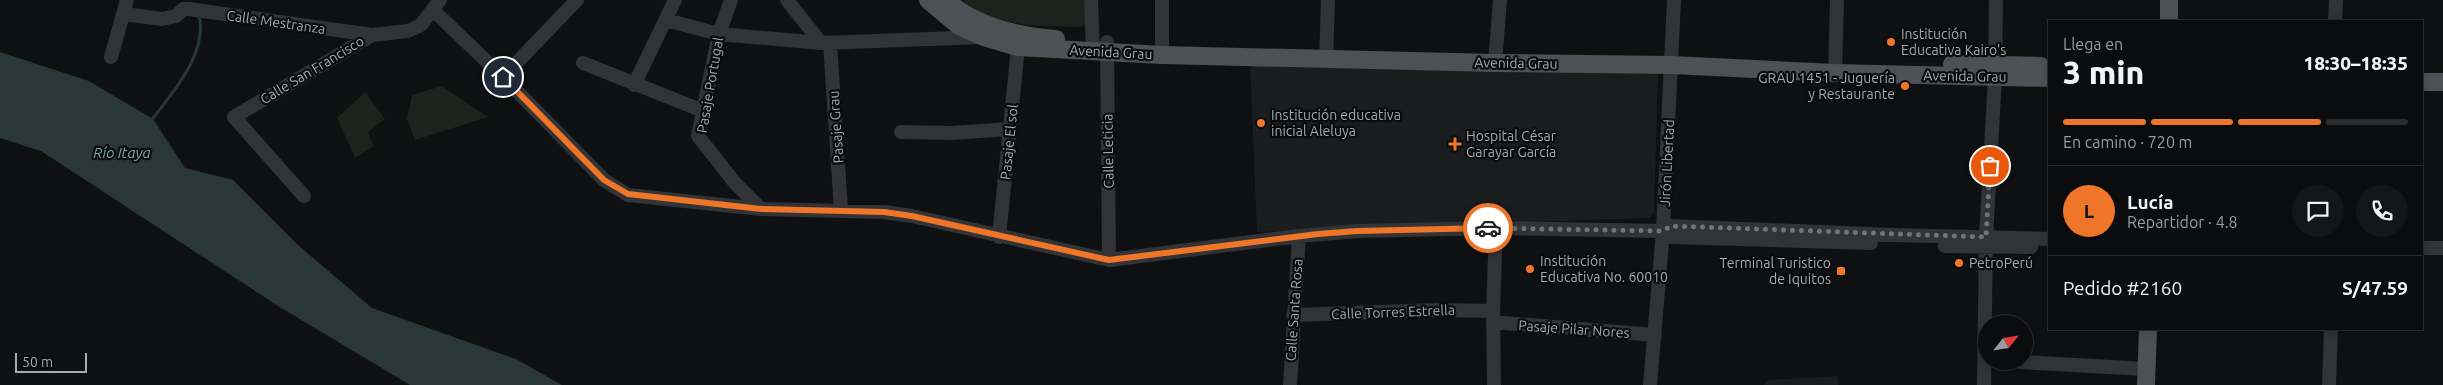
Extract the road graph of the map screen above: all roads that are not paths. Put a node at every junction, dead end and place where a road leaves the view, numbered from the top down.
1 (127, 0) edge
2 (577, 0) edge
3 (674, 0) edge
4 (730, 0) edge
5 (787, 0) edge
6 (928, 0) edge
7 (946, 0) edge
8 (1091, 0) edge
9 (1162, 0) edge
10 (1328, 0) edge
11 (1500, 0) edge
12 (1674, 0) edge
13 (1837, 0) edge
14 (1996, 0) edge
15 (2161, 0) edge
16 (2169, 0) edge
17 (2336, 0) edge
18 (436, 5) edge
19 (124, 14) junction
20 (666, 20) junction
21 (2161, 20) edge
22 (2169, 20) edge
23 (2335, 20) edge
24 (719, 34) junction
25 (372, 35) junction
26 (984, 37) junction
27 (826, 43) junction
28 (1018, 47) junction
29 (1100, 47) junction
30 (1162, 50) junction
31 (1327, 54) junction
32 (111, 57) dead end
33 (1495, 58) junction
34 (1672, 60) junction
35 (583, 63) dead end
36 (2048, 66) edge
37 (1835, 67) junction
38 (1994, 71) junction
39 (2423, 71) edge
40 (2443, 72) edge
41 (503, 77) junction
42 (2048, 78) edge
43 (2423, 82) edge
44 (2443, 82) edge
45 (634, 85) junction
46 (703, 111) junction
47 (1010, 129) junction
48 (901, 132) dead end
49 (304, 196) dead end
50 (761, 209) junction
51 (841, 210) junction
52 (1496, 228) junction
53 (1663, 231) junction
54 (1300, 236) junction
55 (999, 237) junction
56 (2048, 238) edge
57 (1986, 242) junction
58 (2048, 248) edge
59 (2423, 248) edge
60 (2443, 248) edge
61 (2423, 256) edge
62 (2443, 257) edge
63 (1109, 260) junction
64 (1293, 315) junction
65 (1986, 315) edge
66 (1493, 317) junction
67 (2148, 330) edge
68 (2331, 330) edge
69 (1654, 335) junction
70 (2033, 364) edge
71 (1985, 370) edge
72 (2146, 377) edge
73 (1290, 385) edge
74 (1494, 385) edge
75 (1650, 385) edge
76 (1984, 385) edge
77 (2329, 385) edge

1 - 19 street
2 - 41 street
3 - 20 street
4 - 24 street, Pasaje Portugal
5 - 27 street
6 - 26 main road, Avenida Grau
7 - 29 main road
8 - 29 street, Calle Leticia
9 - 30 street
10 - 31 street
11 - 33 street
12 - 34 street, Jirón Libertad
13 - 37 street
14 - 38 street
15 - 21 main road
16 - 22 main road
17 - 23 street
18 - 25 street, Calle San Francisco
18 - 41 street
19 - 25 street, Calle Mestranza
19 - 32 street
20 - 24 street, Avenida Grau
20 - 45 street
24 - 27 street, Avenida Grau
24 - 46 street, Pasaje Portugal
25 - 49 street, Calle San Francisco
26 - 27 street, Avenida Grau
26 - 28 main road, Avenida Grau
27 - 51 street, Pasaje Grau
28 - 29 main road, Avenida Grau
28 - 47 street, Pasaje El sol
29 - 30 main road, Avenida Grau
29 - 63 street, Calle Leticia
30 - 31 main road, Avenida Grau
31 - 33 main road, Avenida Grau
33 - 34 main road, Avenida Grau
34 - 37 main road, Avenida Grau
34 - 53 street, Jirón Libertad
35 - 45 street
36 - 38 main road, Avenida Grau
37 - 38 main road, Avenida Grau
38 - 42 main road, Avenida Grau
38 - 57 street
39 - 40 main road
41 - 50 street
43 - 44 main road
45 - 46 street
46 - 50 street, Pasaje Portugal
47 - 48 street
47 - 55 street, Pasaje El sol
50 - 51 street
51 - 55 street
52 - 53 street
52 - 54 street
52 - 66 street
53 - 57 street
53 - 69 street, Jirón Libertad
54 - 63 street
54 - 64 street, Calle Santa Rosa
55 - 63 street
56 - 57 street
57 - 58 street
57 - 65 street
59 - 60 street
61 - 62 street
64 - 66 street, Calle Torres Estrella
64 - 73 street, Calle Santa Rosa
66 - 69 street, Pasaje Pilar Nores
66 - 74 street
67 - 72 main road
68 - 77 street
69 - 75 street, Jirón Libertad
70 - 72 street
71 - 76 street

